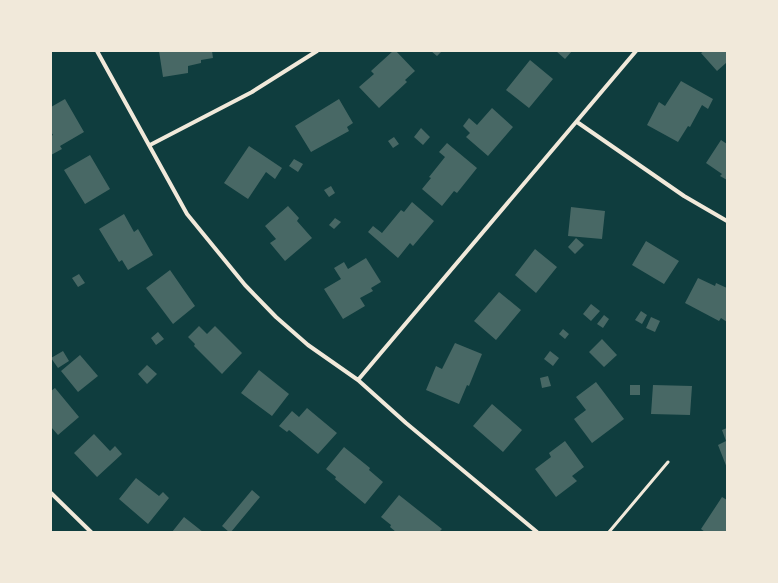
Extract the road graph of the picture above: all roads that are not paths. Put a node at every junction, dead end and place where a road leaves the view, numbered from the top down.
1 (97, 51) edge
2 (318, 51) edge
3 (636, 51) edge
4 (577, 122) junction
5 (150, 145) junction
6 (727, 220) edge
7 (358, 380) junction
8 (668, 462) dead end
9 (51, 493) edge
10 (91, 532) edge
11 (537, 532) edge
12 (609, 532) edge

1 - 5 street
2 - 5 street
3 - 4 street
4 - 6 street
4 - 7 street
5 - 7 street
7 - 11 street
8 - 12 lane
9 - 10 street

